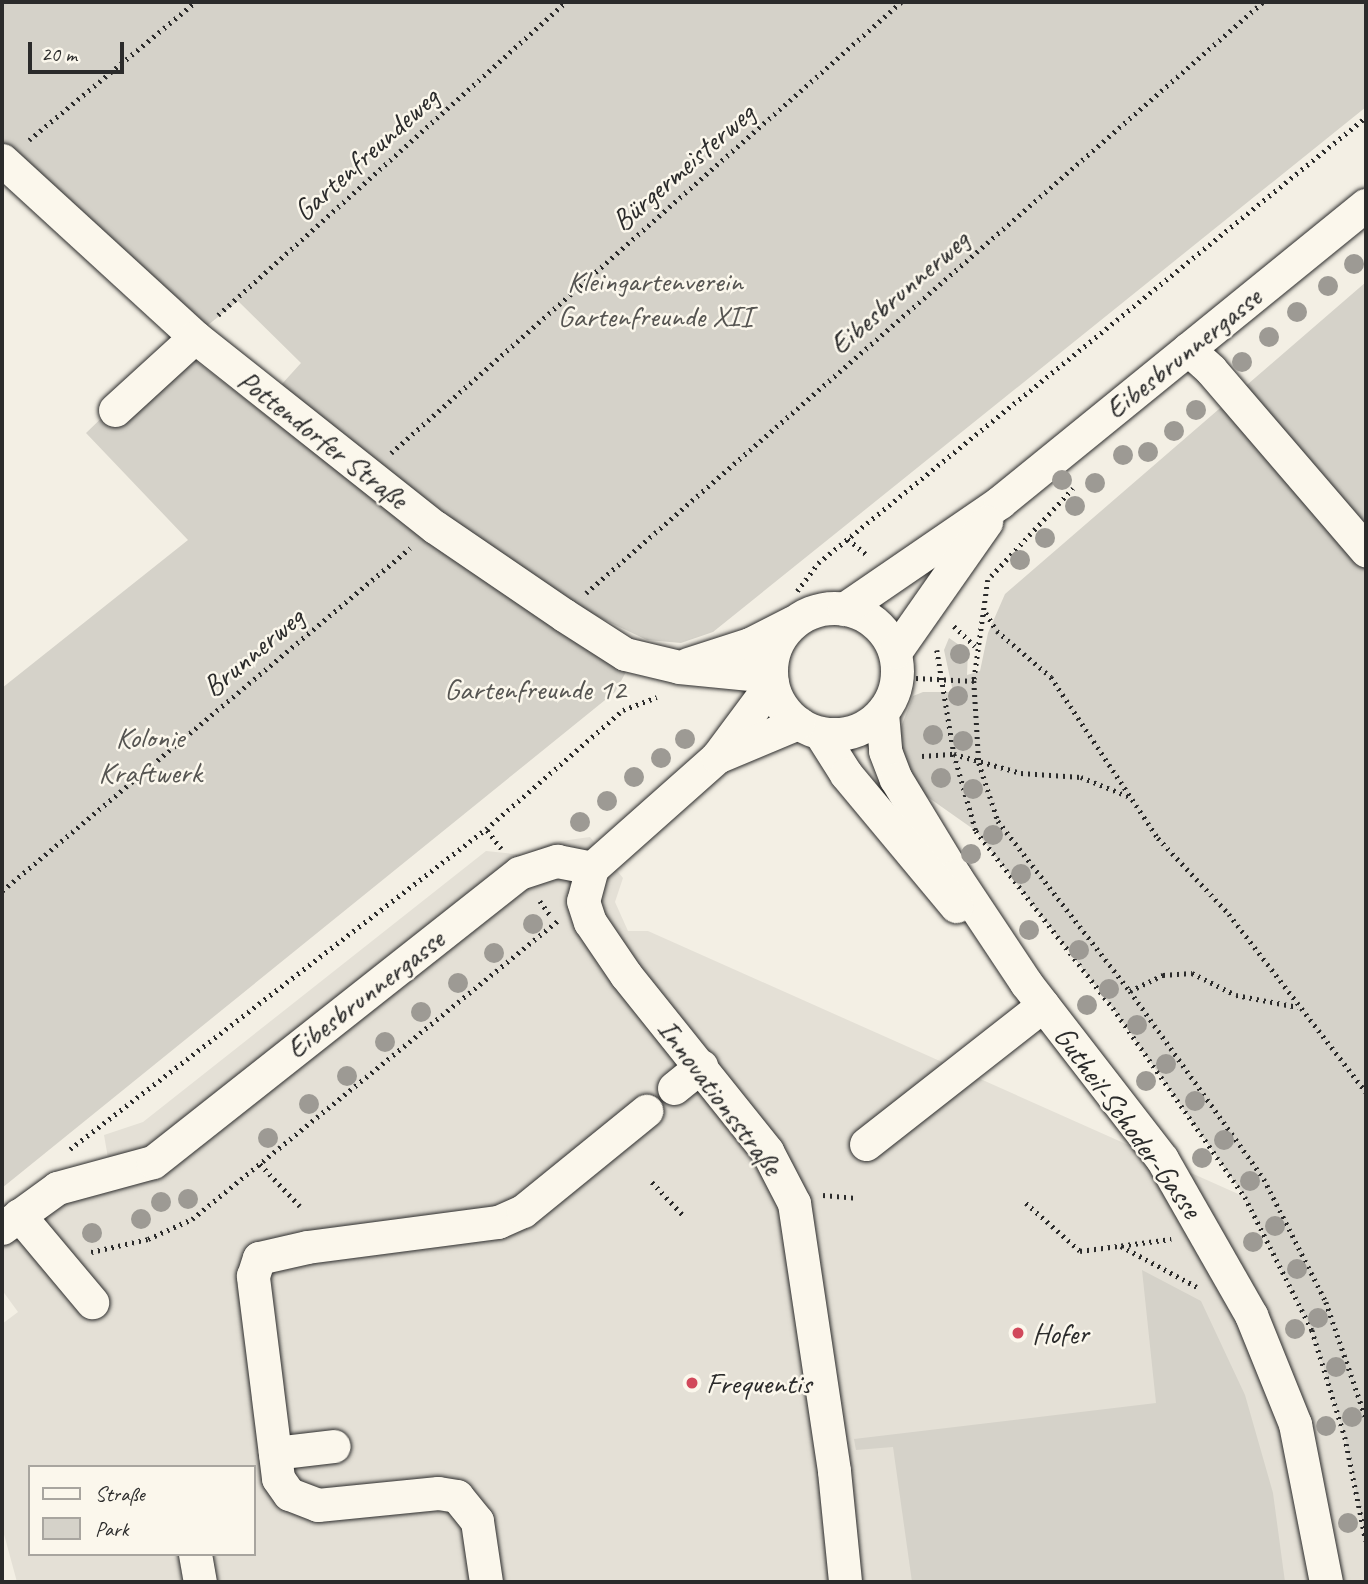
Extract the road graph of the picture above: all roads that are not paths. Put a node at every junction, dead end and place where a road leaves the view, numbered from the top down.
1 (3, 161) edge
2 (1366, 205) edge
3 (195, 337) junction
4 (1188, 349) junction
5 (115, 410) dead end
6 (1000, 502) junction
7 (1366, 550) edge
8 (794, 608) junction
9 (844, 609) junction
10 (895, 652) junction
11 (673, 680) junction
12 (771, 680) junction
13 (882, 713) junction
14 (808, 728) junction
15 (717, 757) junction
16 (592, 868) junction
17 (1035, 994) junction
18 (701, 1066) junction
19 (674, 1088) dead end
20 (646, 1111) dead end
21 (866, 1144) dead end
22 (10, 1222) edge
23 (92, 1303) dead end
24 (334, 1446) dead end
25 (275, 1453) junction
26 (195, 1556) edge
27 (843, 1568) edge
28 (200, 1582) edge
29 (485, 1582) edge
30 (1326, 1582) edge

1 - 3 street, Pottendorfer Straße
2 - 4 street, Eibesbrunnergasse
3 - 5 street
3 - 11 street, Pottendorfer Straße
4 - 6 street, Eibesbrunnergasse
4 - 7 street
6 - 9 street, Eibesbrunnergasse
6 - 10 street, Eibesbrunnergasse
8 - 9 street
8 - 11 street
8 - 12 street
9 - 10 street
10 - 13 street
11 - 12 street, Pottendorfer Straße
12 - 14 street
12 - 15 street
13 - 14 street
13 - 17 street, Gutheil-Schoder-Gasse
14 - 15 street
14 - 17 street, Gutheil-Schoder-Gasse
15 - 16 street
16 - 18 street, Innovationsstraße
16 - 22 street, Eibesbrunnergasse
17 - 21 street
17 - 30 street, Gutheil-Schoder-Gasse
18 - 19 street
18 - 27 street, Innovationsstraße
20 - 25 street
22 - 23 street
24 - 25 street
25 - 29 street
26 - 28 street

